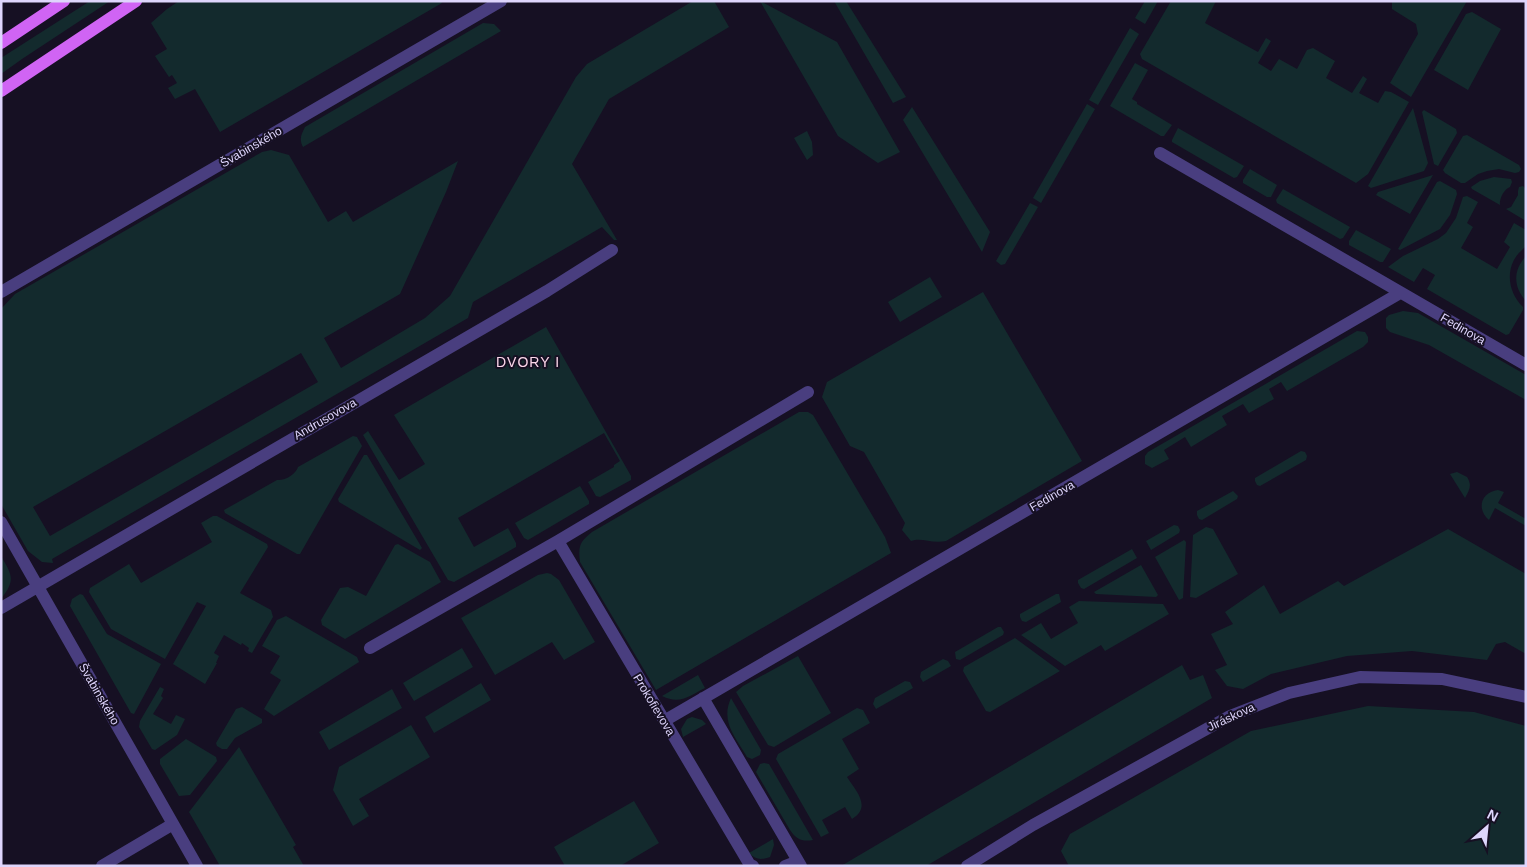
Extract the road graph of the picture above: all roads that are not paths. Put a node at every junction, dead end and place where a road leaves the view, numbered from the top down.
1 (64, 1) edge
2 (136, 1) edge
3 (501, 1) edge
4 (1, 43) edge
5 (1, 91) edge
6 (1160, 153) dead end
7 (612, 250) dead end
8 (1, 292) edge
9 (1400, 293) junction
10 (1526, 365) edge
11 (808, 392) dead end
12 (1, 522) edge
13 (558, 542) junction
14 (38, 587) junction
15 (1, 608) edge
16 (370, 648) dead end
17 (703, 698) junction
18 (1526, 698) edge
19 (664, 721) junction
20 (174, 824) junction
21 (800, 863) edge
22 (102, 866) edge
23 (197, 866) edge
24 (753, 866) edge
25 (785, 866) edge
26 (967, 866) edge

1 - 4 main road
2 - 5 main road
3 - 8 street, Švabinského
6 - 9 street, Fedinova
7 - 14 street, Andrusovova
9 - 10 street, Fedinova
9 - 17 street, Fedinova
11 - 13 street
12 - 14 street, Švabinského
13 - 16 street
13 - 19 street, Prokofievova
14 - 15 street, Andrusovova
14 - 20 street, Švabinského
17 - 19 street, Fedinova
17 - 21 street
18 - 26 street, Jiráskova
19 - 24 street, Prokofievova
20 - 22 street
20 - 23 street, Švabinského
21 - 25 street

